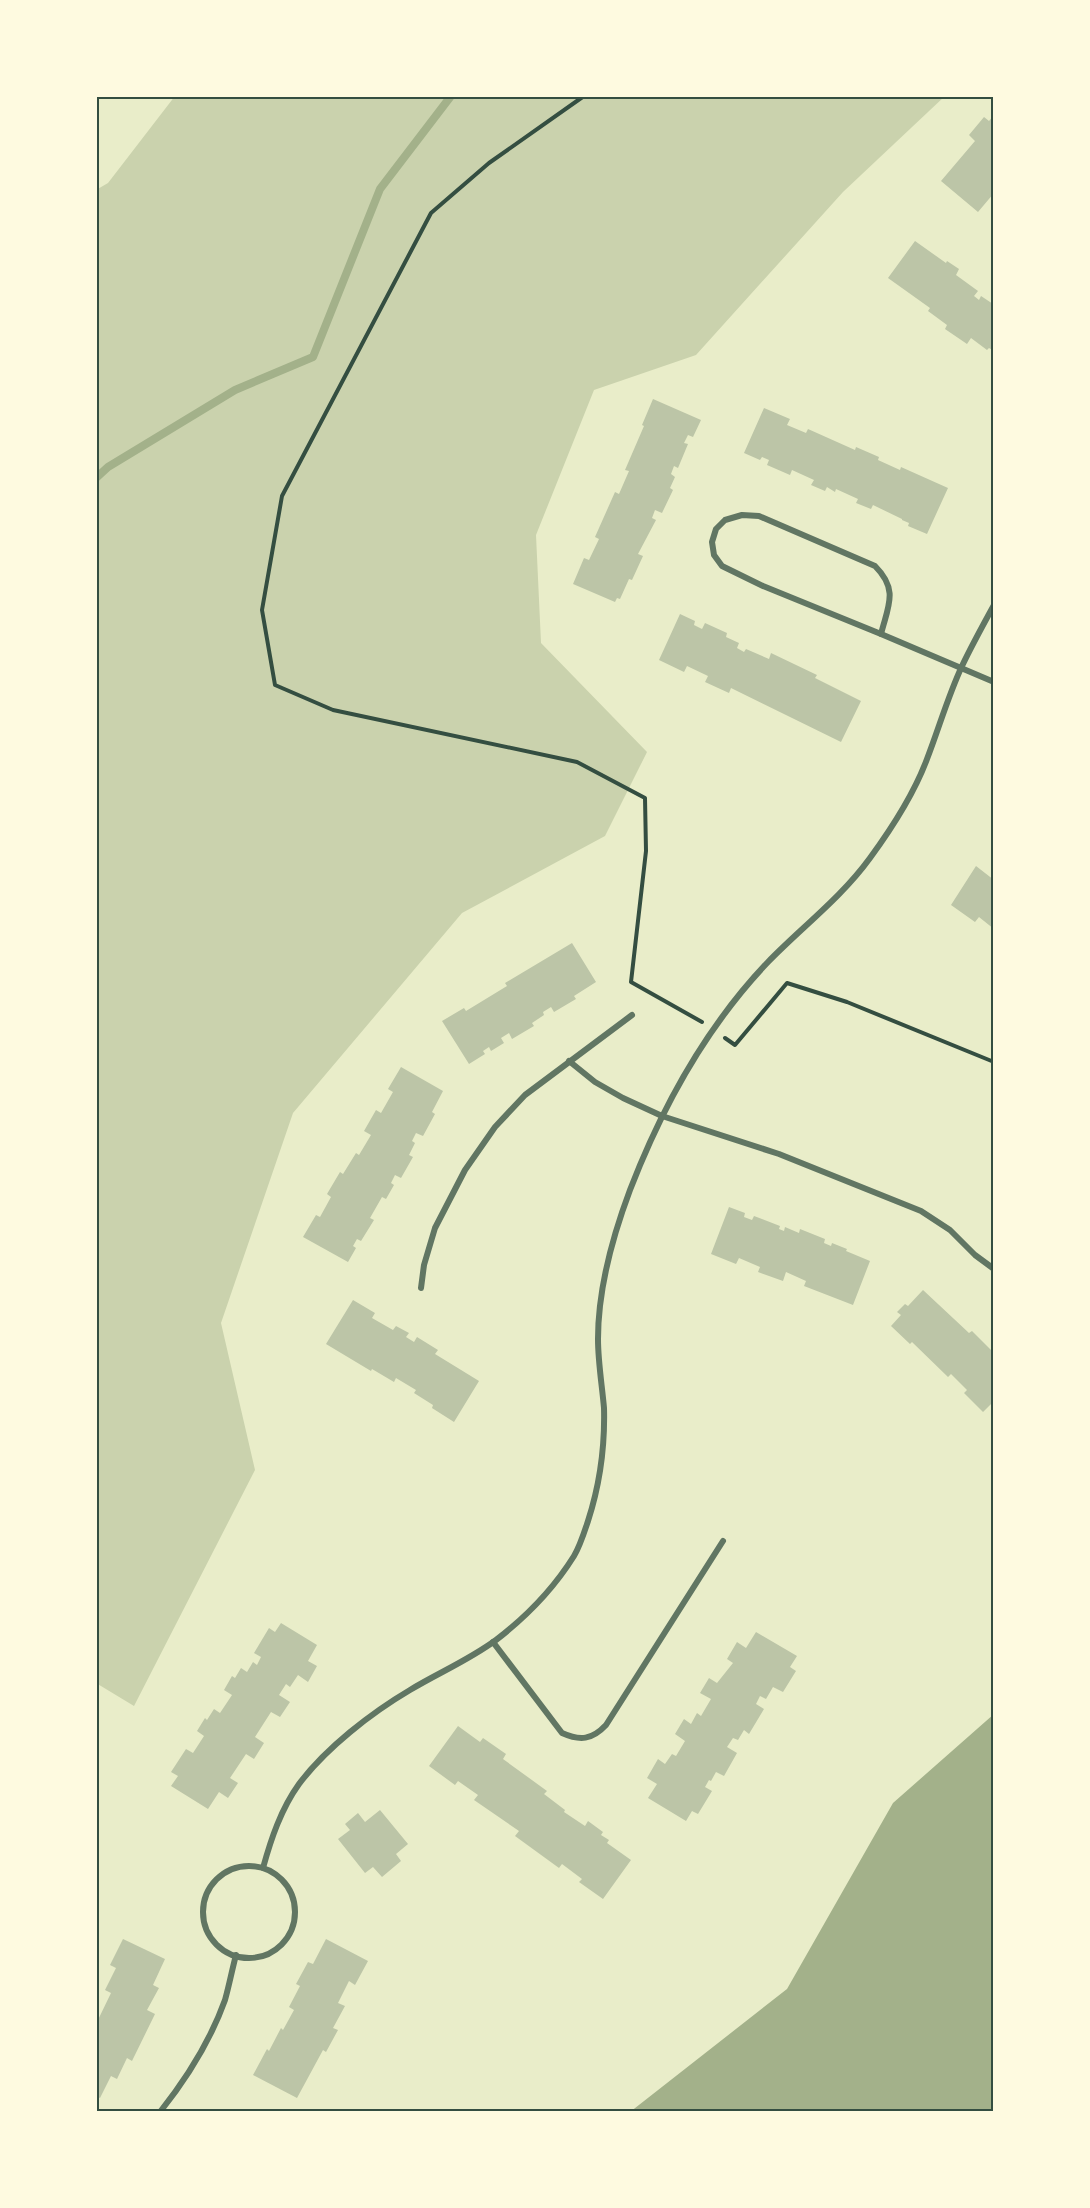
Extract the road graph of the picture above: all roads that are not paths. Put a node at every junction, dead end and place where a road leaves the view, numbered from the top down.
1 (994, 604) edge
2 (881, 634) junction
3 (961, 668) junction
4 (994, 682) edge
5 (632, 1015) dead end
6 (569, 1060) junction
7 (662, 1116) junction
8 (994, 1269) edge
9 (421, 1288) dead end
10 (723, 1541) dead end
11 (493, 1642) junction
12 (263, 1868) junction
13 (236, 1956) junction
14 (160, 2112) edge

1 - 3 street
2 - 2 street
2 - 3 street
3 - 4 street
3 - 7 street
5 - 6 street
6 - 7 street
6 - 9 street
7 - 8 street
7 - 11 street
10 - 11 street
11 - 12 street
12 - 13 street
12 - 13 street
13 - 14 street

